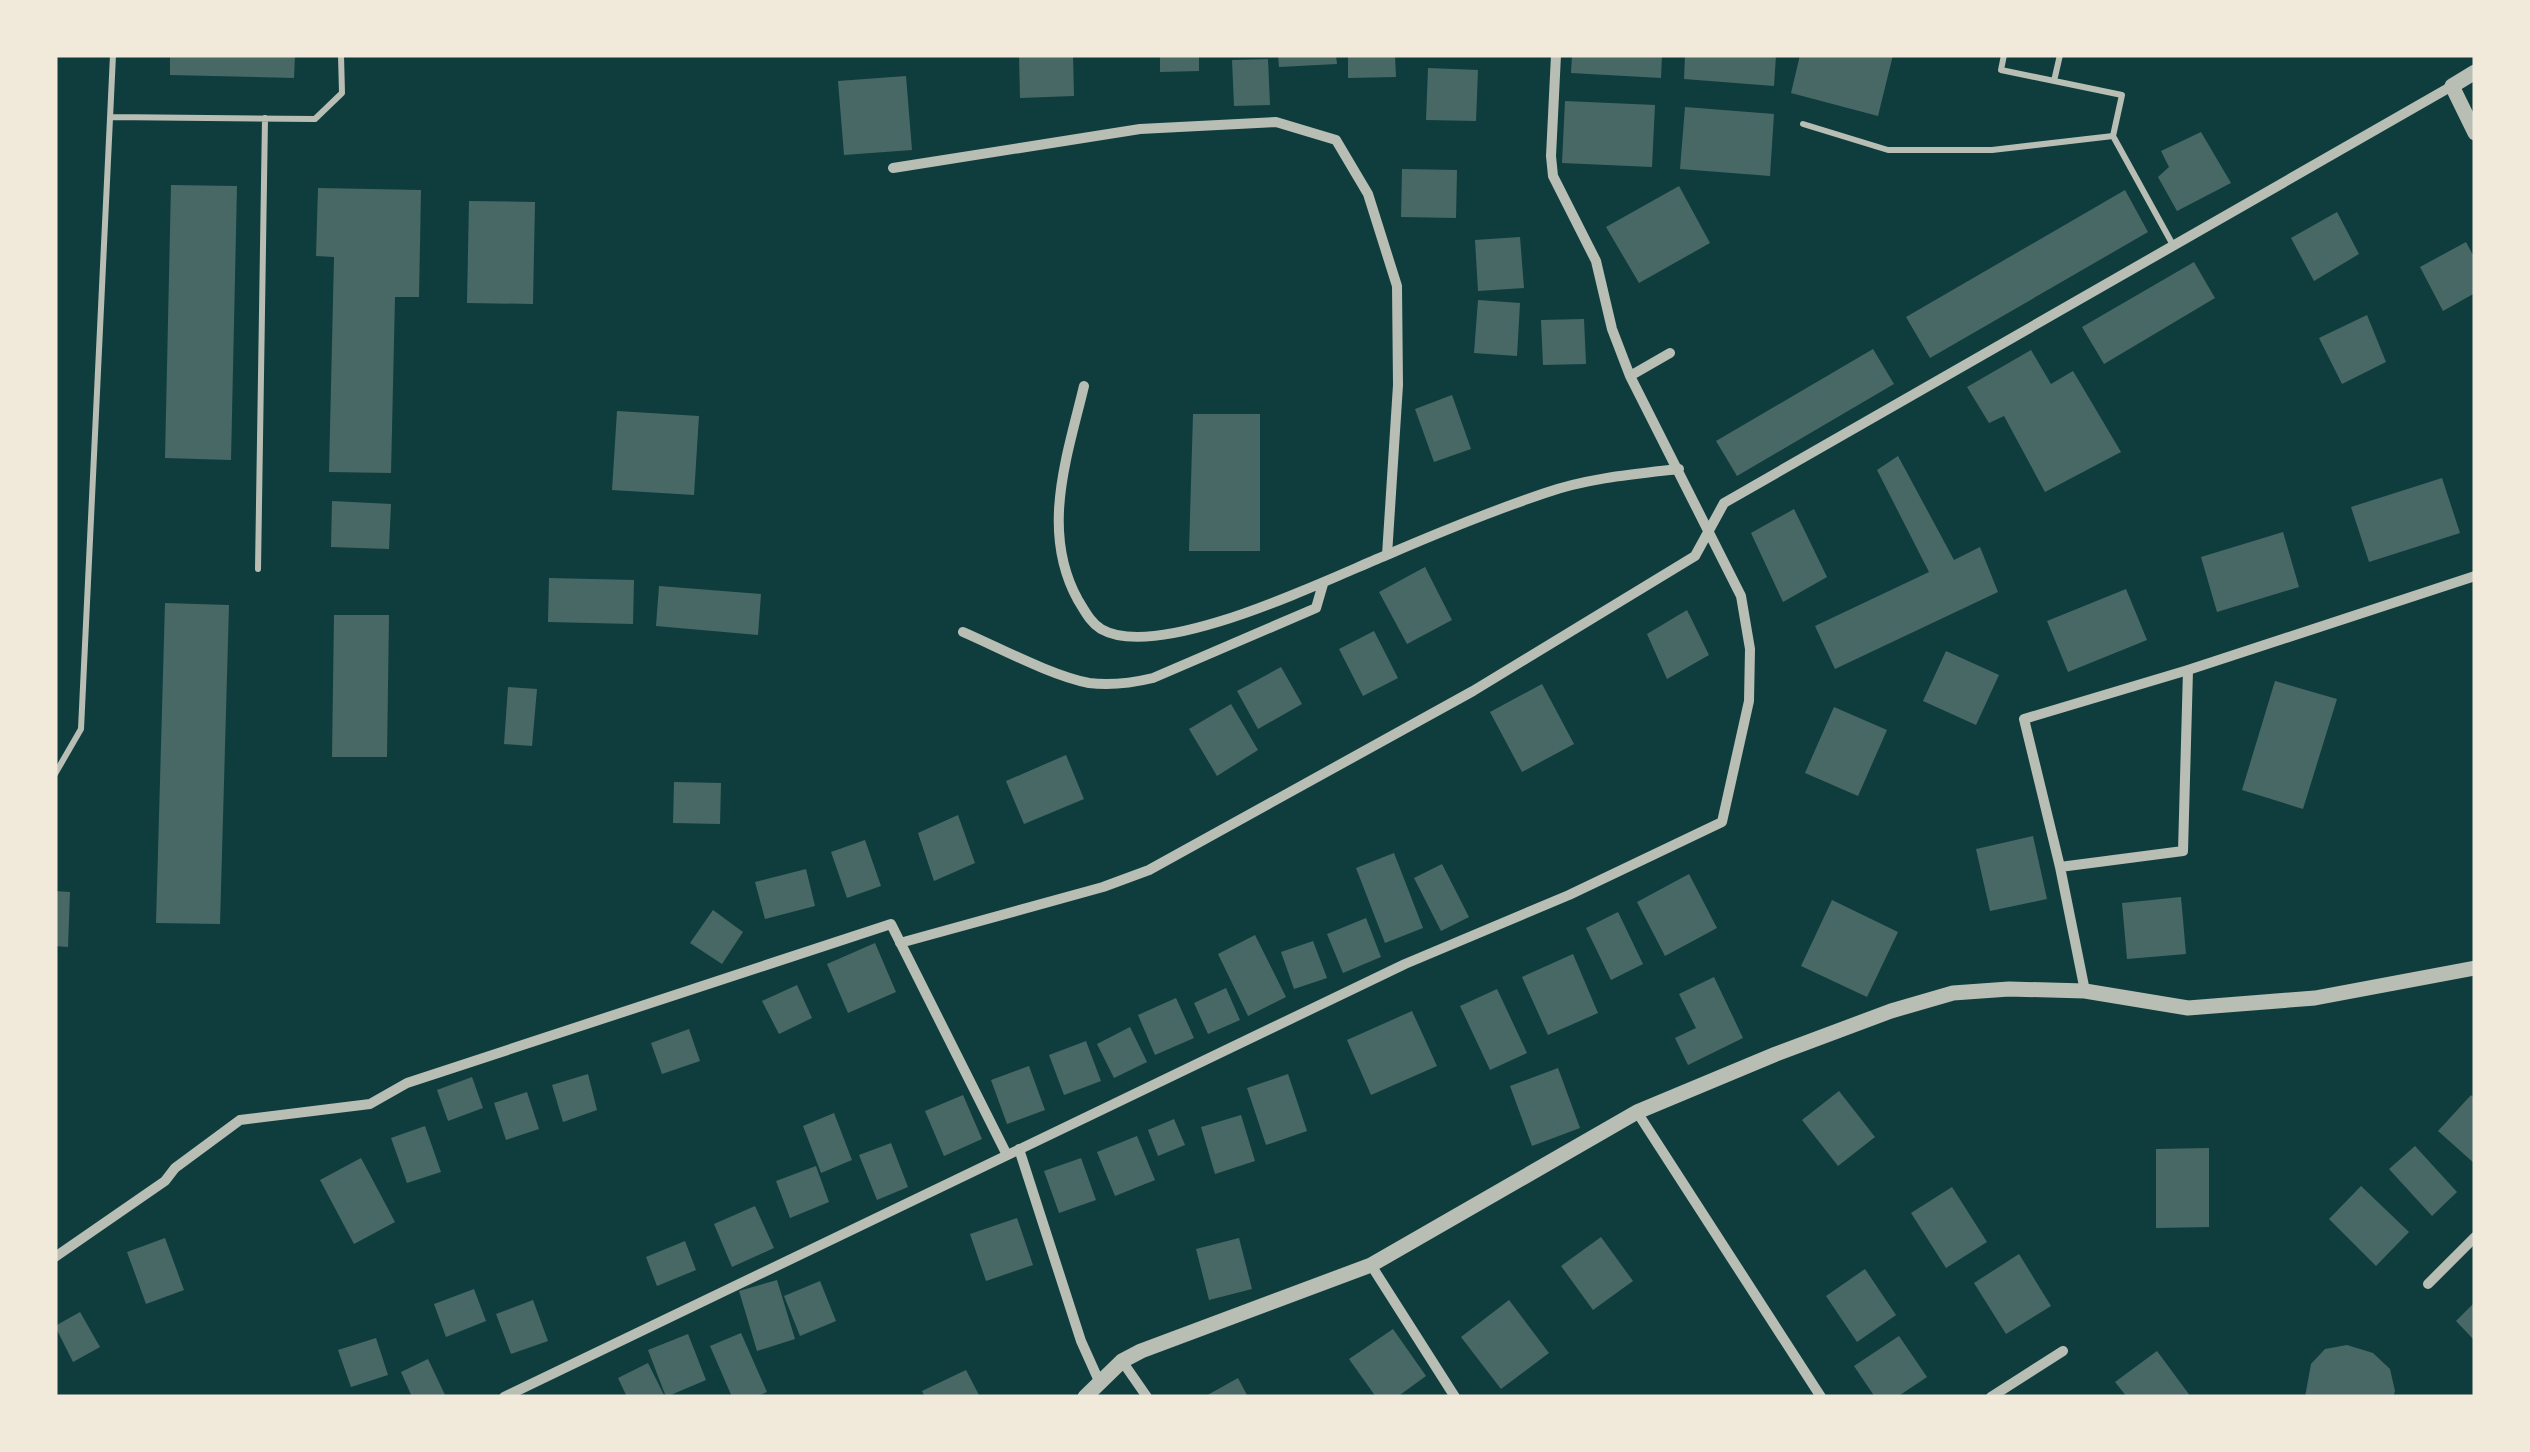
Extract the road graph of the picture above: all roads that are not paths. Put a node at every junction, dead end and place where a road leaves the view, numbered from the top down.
1 (113, 55) edge
2 (341, 55) edge
3 (1556, 55) edge
4 (2004, 55) edge
5 (2060, 55) edge
6 (2475, 72) edge
7 (2054, 82) junction
8 (2452, 86) junction
9 (110, 117) junction
10 (266, 118) junction
11 (1803, 124) dead end
12 (2475, 133) edge
13 (2112, 136) junction
14 (893, 168) dead end
15 (2173, 245) junction
16 (1670, 352) dead end
17 (1630, 376) junction
18 (1084, 386) dead end
19 (1679, 470) junction
20 (1710, 532) junction
21 (1387, 555) junction
22 (258, 569) dead end
23 (2475, 576) edge
24 (1323, 584) junction
25 (964, 632) dead end
26 (2188, 670) junction
27 (55, 774) edge
28 (2060, 867) junction
29 (900, 943) junction
30 (2475, 968) edge
31 (2085, 991) junction
32 (1637, 1112) junction
33 (1019, 1149) junction
34 (1007, 1154) junction
35 (2475, 1238) edge
36 (55, 1257) edge
37 (1371, 1264) junction
38 (2428, 1284) dead end
39 (2063, 1351) dead end
40 (1122, 1361) junction
41 (1099, 1381) junction
42 (504, 1397) edge
43 (1085, 1397) edge
44 (1147, 1397) edge
45 (1455, 1397) edge
46 (1821, 1397) edge
47 (1991, 1397) edge

1 - 9 lane
2 - 10 lane
3 - 17 street
4 - 7 lane
5 - 7 lane
6 - 8 street
7 - 13 lane
8 - 12 street
8 - 15 street
9 - 10 lane
9 - 27 lane
10 - 22 lane
11 - 13 lane
13 - 15 lane
14 - 21 street
15 - 20 street
16 - 17 street
17 - 19 street
18 - 24 street
19 - 20 street
19 - 21 street
20 - 29 street
20 - 33 street
21 - 24 street
23 - 26 street
24 - 25 street
26 - 28 street
26 - 28 street
28 - 31 street
29 - 34 street
29 - 36 street
30 - 31 street
31 - 32 street
32 - 37 street
32 - 46 street
33 - 34 street
33 - 41 street
34 - 42 street
35 - 38 street
37 - 40 street
37 - 45 street
39 - 47 street
40 - 41 street
40 - 44 street
41 - 43 street

